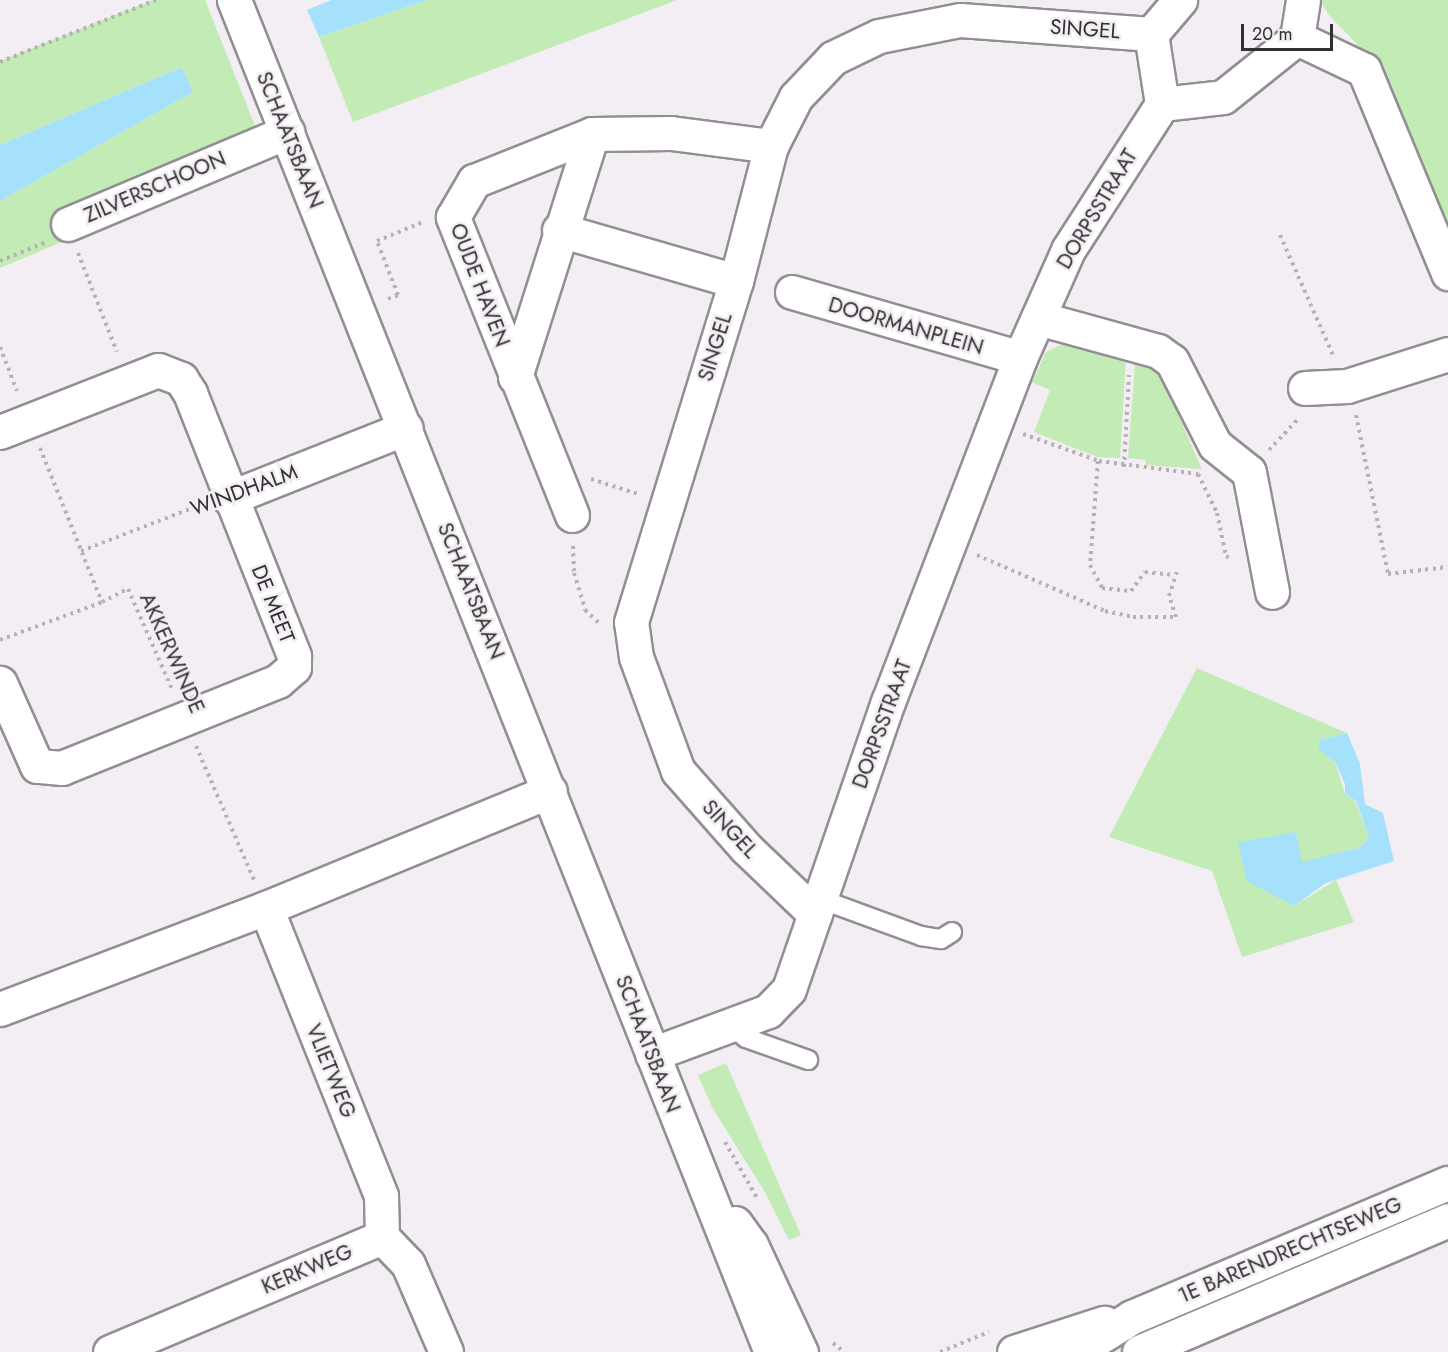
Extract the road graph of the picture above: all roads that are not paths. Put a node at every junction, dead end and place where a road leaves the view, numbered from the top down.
1 (1180, 0) edge
2 (1304, 0) edge
3 (240, 2) edge
4 (959, 10) edge
5 (1151, 34) junction
6 (1297, 38) junction
7 (1162, 104) junction
8 (287, 132) junction
9 (592, 134) junction
10 (771, 146) junction
11 (69, 228) road end
12 (559, 230) junction
13 (1448, 273) edge
14 (736, 281) junction
15 (792, 292) dead end
16 (1038, 318) junction
17 (1448, 354) edge
18 (1020, 358) junction
19 (515, 377) junction
20 (1303, 402) road end
21 (15, 427) edge
22 (406, 428) junction
23 (229, 498) junction
24 (572, 515) road end
25 (1272, 592) dead end
26 (0, 683) edge
27 (550, 791) junction
28 (818, 907) junction
29 (266, 908) junction
30 (952, 932) dead end
31 (0, 1009) edge
32 (732, 1026) junction
33 (652, 1054) junction
34 (808, 1060) dead end
35 (706, 1182) junction
36 (1448, 1183) edge
37 (1448, 1220) edge
38 (382, 1237) junction
39 (1132, 1317) junction
40 (110, 1352) edge
41 (446, 1352) edge
42 (771, 1352) edge
43 (801, 1352) edge
44 (1014, 1352) edge
45 (1076, 1352) edge
46 (1139, 1352) edge

1 - 5 street
2 - 6 street
3 - 8 street, SCHAATSBAAN
4 - 5 street, SINGEL
4 - 10 street, SINGEL
5 - 7 street
6 - 7 street
6 - 13 street
7 - 16 street, DORPSSTRAAT
8 - 11 street, ZILVERSCHOON
8 - 22 street, SCHAATSBAAN
9 - 10 street, OUDE HAVEN
9 - 12 street, OUDE HAVEN
9 - 19 street, OUDE HAVEN
10 - 14 street, SINGEL
12 - 14 street
12 - 19 street, OUDE HAVEN
14 - 28 street, SINGEL
15 - 18 street, DOORMANPLEIN
16 - 18 street, DORPSSTRAAT
16 - 25 street
17 - 20 street
18 - 28 street, DORPSSTRAAT
19 - 24 street, OUDE HAVEN
21 - 23 street, DE MEET
22 - 23 street, WINDHALM
22 - 27 street, SCHAATSBAAN
23 - 26 street, DE MEET
27 - 29 street
27 - 33 street, SCHAATSBAAN
28 - 30 lane
28 - 32 street, DORPSSTRAAT
29 - 31 street
29 - 38 street, VLIETWEG
32 - 33 street, DORPSSTRAAT
32 - 34 lane
33 - 35 street, SCHAATSBAAN
35 - 42 street, SCHAATSBAAN
35 - 43 street, SCHAATSBAAN
36 - 39 street, 1E BARENDRECHTSEWEG
37 - 46 street, 1E BARENDRECHTSEWEG
38 - 40 street, KERKWEG
38 - 41 street
39 - 44 street, 1E BARENDRECHTSEWEG
39 - 45 street, 1E BARENDRECHTSEWEG

